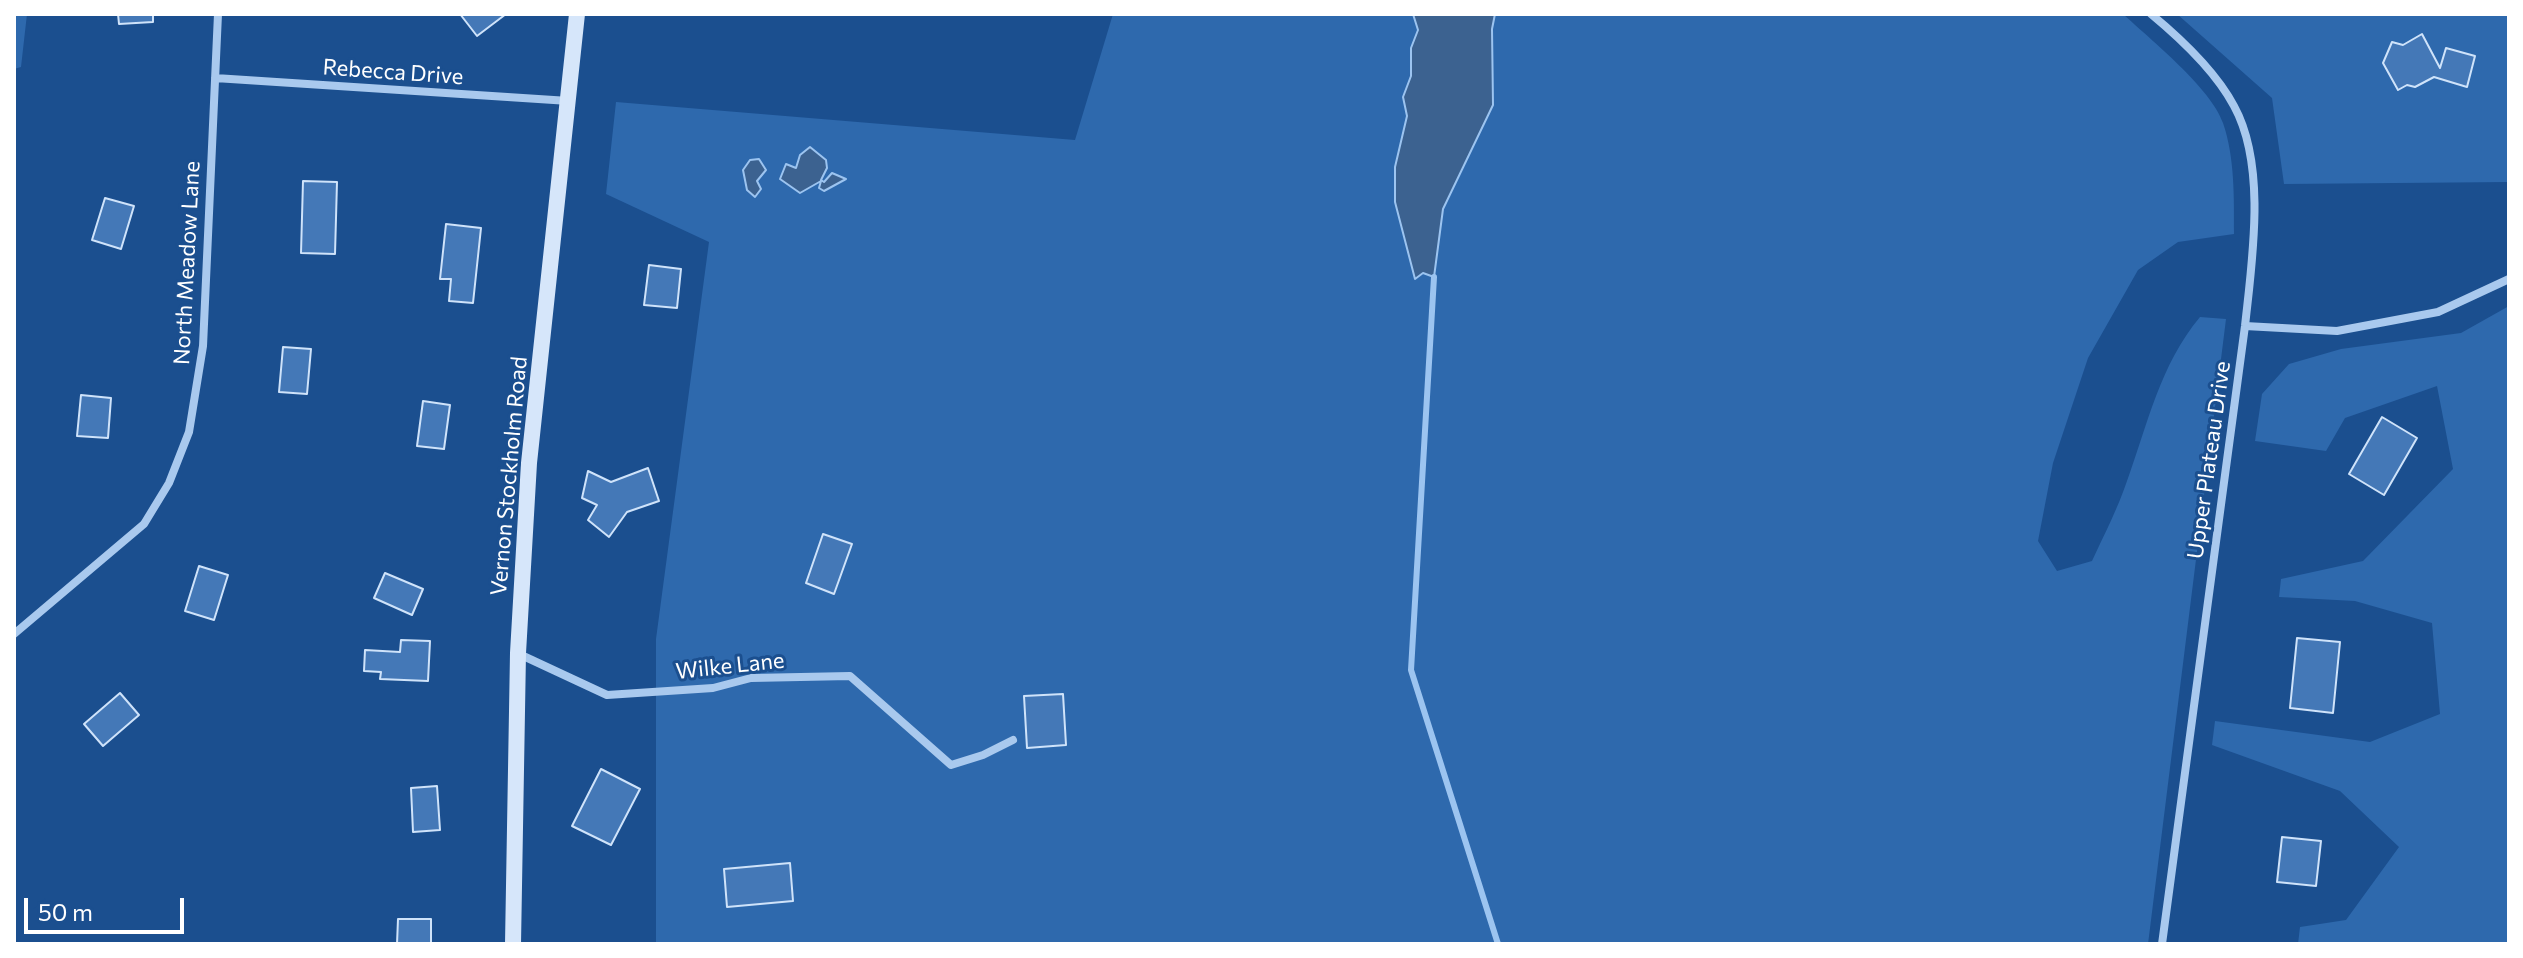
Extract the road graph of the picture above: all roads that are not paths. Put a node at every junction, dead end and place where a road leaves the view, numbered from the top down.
1 (218, 14) edge
2 (577, 14) edge
3 (2151, 14) edge
4 (215, 78) junction
5 (570, 101) junction
6 (2509, 279) edge
7 (2245, 326) junction
8 (14, 634) edge
9 (518, 653) junction
10 (1013, 740) dead end
11 (513, 944) edge
12 (2162, 944) edge

1 - 4 street, North Meadow Lane
2 - 5 main road, Vernon Stockholm Road
3 - 7 street, Upper Plateau Drive
4 - 5 street, Rebecca Drive
4 - 8 street, North Meadow Lane
5 - 9 main road, Vernon Stockholm Road
6 - 7 street
7 - 12 street, Upper Plateau Drive
9 - 10 street, Wilke Lane
9 - 11 main road, Vernon Stockholm Road

